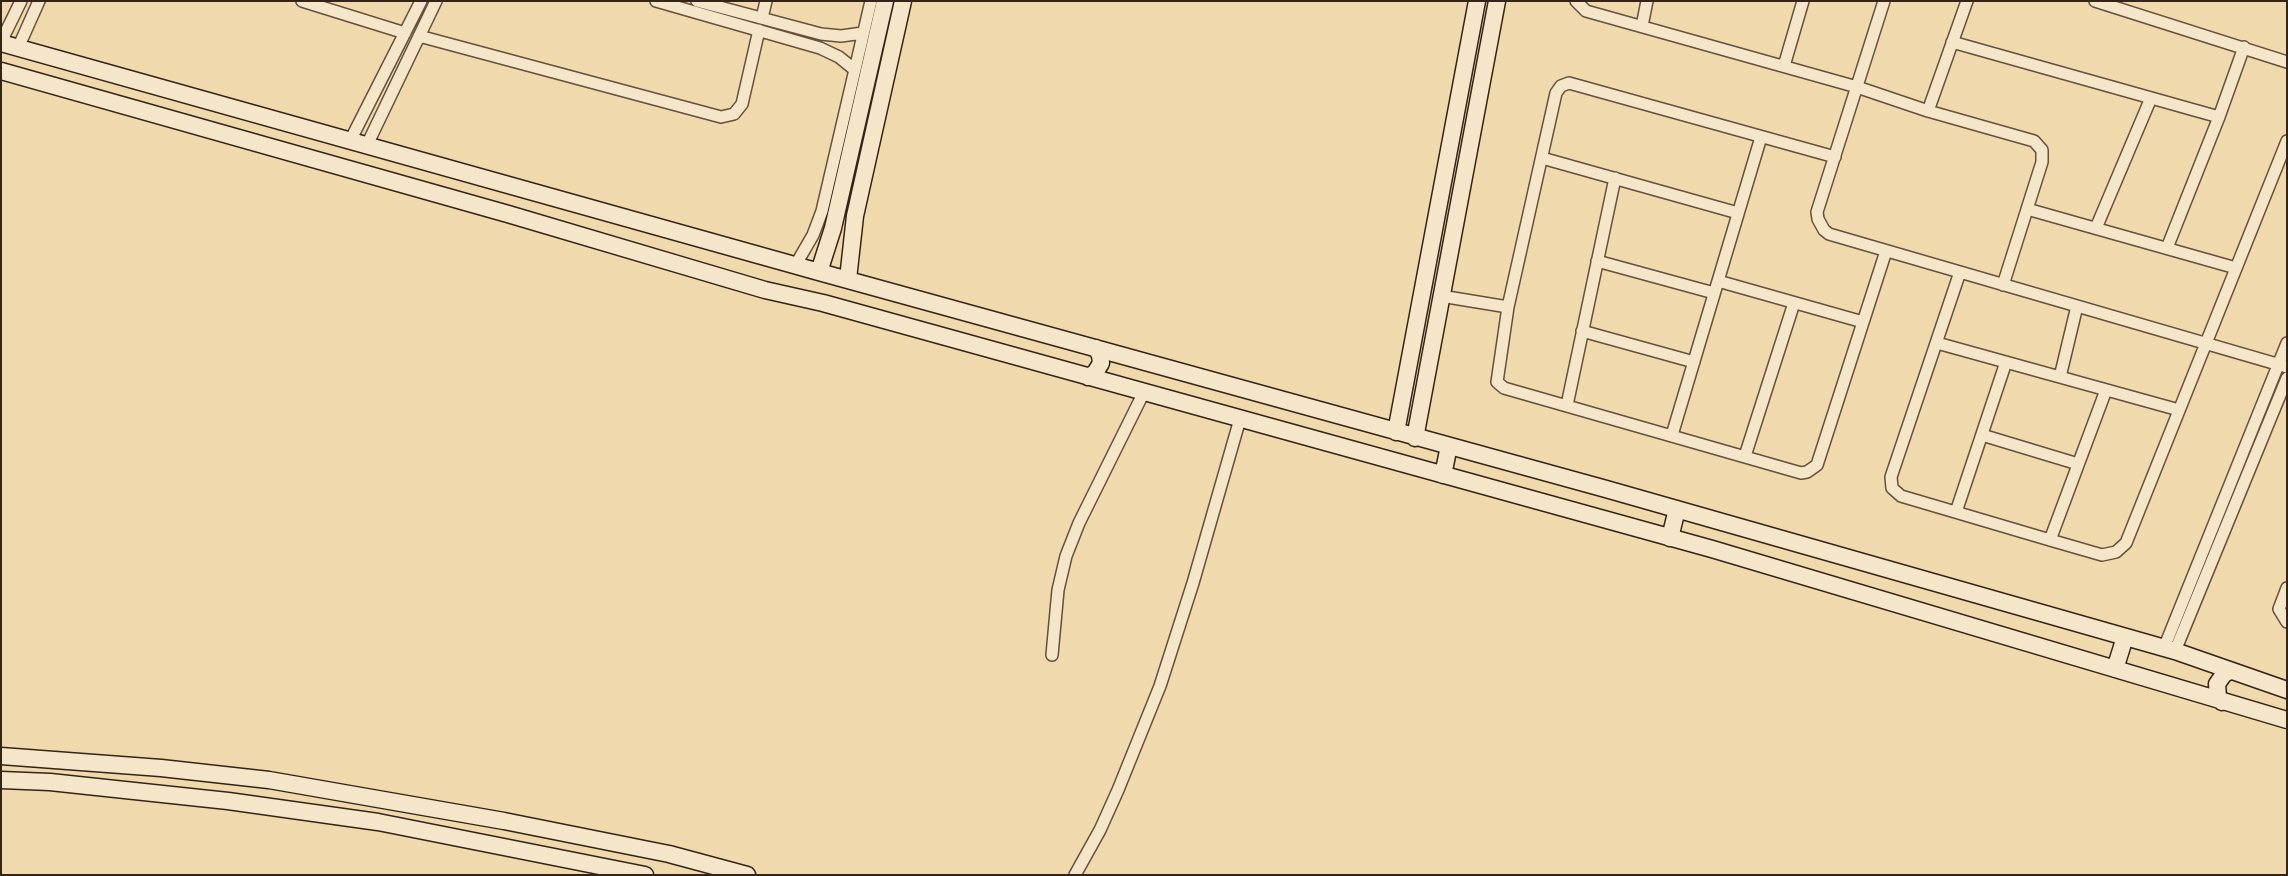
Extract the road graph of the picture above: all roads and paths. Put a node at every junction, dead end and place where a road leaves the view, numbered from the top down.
1 (22, 1) edge
2 (39, 1) edge
3 (302, 1) edge
4 (421, 1) edge
5 (436, 1) edge
6 (656, 1) edge
7 (697, 1) edge
8 (766, 1) edge
9 (871, 1) edge
10 (885, 1) edge
11 (903, 1) edge
12 (1477, 1) edge
13 (1497, 1) edge
14 (1576, 1) edge
15 (1647, 1) edge
16 (1803, 1) edge
17 (1884, 1) edge
18 (1966, 1) edge
19 (2095, 1) edge
20 (315, 3) edge
21 (762, 18) junction
22 (1642, 26) junction
23 (759, 30) junction
24 (405, 33) junction
25 (863, 33) junction
26 (419, 36) junction
27 (1952, 42) junction
28 (1, 43) edge
29 (18, 48) junction
30 (2244, 48) junction
31 (2287, 62) edge
32 (1784, 66) junction
33 (855, 70) junction
34 (1, 71) edge
35 (1857, 87) junction
36 (2151, 98) junction
37 (1928, 111) junction
38 (2219, 117) junction
39 (1761, 136) junction
40 (350, 140) junction
41 (2287, 142) edge
42 (367, 145) junction
43 (1835, 157) junction
44 (1542, 158) junction
45 (1615, 178) junction
46 (515, 187) junction
47 (567, 201) junction
48 (2027, 209) junction
49 (1738, 213) junction
50 (508, 214) junction
51 (558, 228) junction
52 (2096, 228) junction
53 (2168, 248) junction
54 (1886, 251) junction
55 (1597, 262) junction
56 (795, 266) junction
57 (2236, 268) junction
58 (818, 272) junction
59 (1960, 272) junction
60 (848, 279) junction
61 (1718, 281) junction
62 (2004, 285) junction
63 (1714, 293) junction
64 (1441, 296) junction
65 (1794, 303) junction
66 (2077, 306) junction
67 (1508, 307) junction
68 (1863, 322) junction
69 (1582, 331) junction
70 (1937, 343) junction
71 (2206, 343) junction
72 (2287, 344) edge
73 (1096, 348) junction
74 (1694, 362) junction
75 (2006, 362) junction
76 (1152, 364) junction
77 (2282, 366) edge
78 (1088, 376) junction
79 (2060, 377) junction
80 (2287, 378) edge
81 (2106, 390) junction
82 (1144, 392) junction
83 (1566, 405) junction
84 (2179, 410) junction
85 (1240, 419) junction
86 (1396, 432) junction
87 (1672, 435) junction
88 (1982, 435) junction
89 (1416, 438) junction
90 (1449, 446) junction
91 (1745, 456) junction
92 (2078, 464) junction
93 (1443, 476) junction
94 (1677, 509) junction
95 (1956, 512) junction
96 (1670, 538) junction
97 (2050, 540) junction
98 (2287, 588) edge
99 (2287, 622) edge
100 (2125, 637) junction
101 (2170, 650) junction
102 (1052, 655) dead end
103 (2115, 669) junction
104 (2230, 671) junction
105 (2287, 690) edge
106 (2222, 702) junction
107 (2287, 720) edge
108 (1, 756) edge
109 (1, 780) edge
110 (645, 875) edge
111 (747, 875) edge
112 (1075, 875) edge

1 - 28 street
2 - 29 street
3 - 20 street
4 - 24 street
5 - 26 street
6 - 23 street
7 - 21 street
8 - 21 street
9 - 25 street
10 - 58 street
11 - 60 street
12 - 86 street
13 - 64 street
14 - 22 street
15 - 22 street
16 - 32 street
17 - 35 street
18 - 27 street
19 - 30 street
20 - 24 street
21 - 25 street
22 - 32 street
23 - 26 street
23 - 33 street
24 - 40 street
25 - 33 street
26 - 42 street
27 - 36 street
27 - 37 street
28 - 29 street
29 - 40 street
30 - 31 street
30 - 38 street
32 - 35 street
33 - 56 street
34 - 50 street
35 - 37 street
35 - 43 street
36 - 38 street
36 - 52 street
37 - 48 street
38 - 53 street
39 - 43 street
39 - 44 street
39 - 49 street
40 - 42 street
41 - 57 street
42 - 46 street
43 - 54 street
44 - 45 street
44 - 67 street
45 - 49 street
45 - 55 street
46 - 47 street
46 - 50 street
47 - 51 street
47 - 56 street
48 - 52 street
48 - 62 street
49 - 61 street
50 - 51 street
51 - 78 street
52 - 53 street
53 - 57 street
54 - 59 street
54 - 68 street
55 - 63 street
55 - 69 street
56 - 58 street
57 - 71 street
58 - 60 street
59 - 62 street
59 - 70 street
60 - 73 street
61 - 63 street
61 - 65 street
62 - 66 street
63 - 74 street
64 - 67 street
64 - 89 street
65 - 68 street
65 - 91 street
66 - 71 street
66 - 79 street
67 - 83 street
68 - 91 street
69 - 74 street
69 - 83 street
70 - 75 street
70 - 95 street
71 - 77 street
71 - 84 street
72 - 77 street
73 - 76 street
73 - 78 street
74 - 87 street
75 - 79 street
75 - 88 street
76 - 82 street
76 - 86 street
77 - 101 street
78 - 82 street
79 - 81 street
80 - 101 street
81 - 84 street
81 - 92 street
82 - 85 street
82 - 102 street
83 - 87 street
84 - 97 street
85 - 93 street
85 - 112 street
86 - 89 street
87 - 91 street
88 - 92 street
88 - 95 street
89 - 90 street
90 - 93 street
90 - 94 street
92 - 97 street
93 - 96 street
94 - 96 street
94 - 100 street
95 - 97 street
96 - 103 street
98 - 99 street
100 - 101 street
100 - 103 street
101 - 104 street
103 - 106 street
104 - 105 street
104 - 106 street
106 - 107 street
108 - 111 street
109 - 110 street

